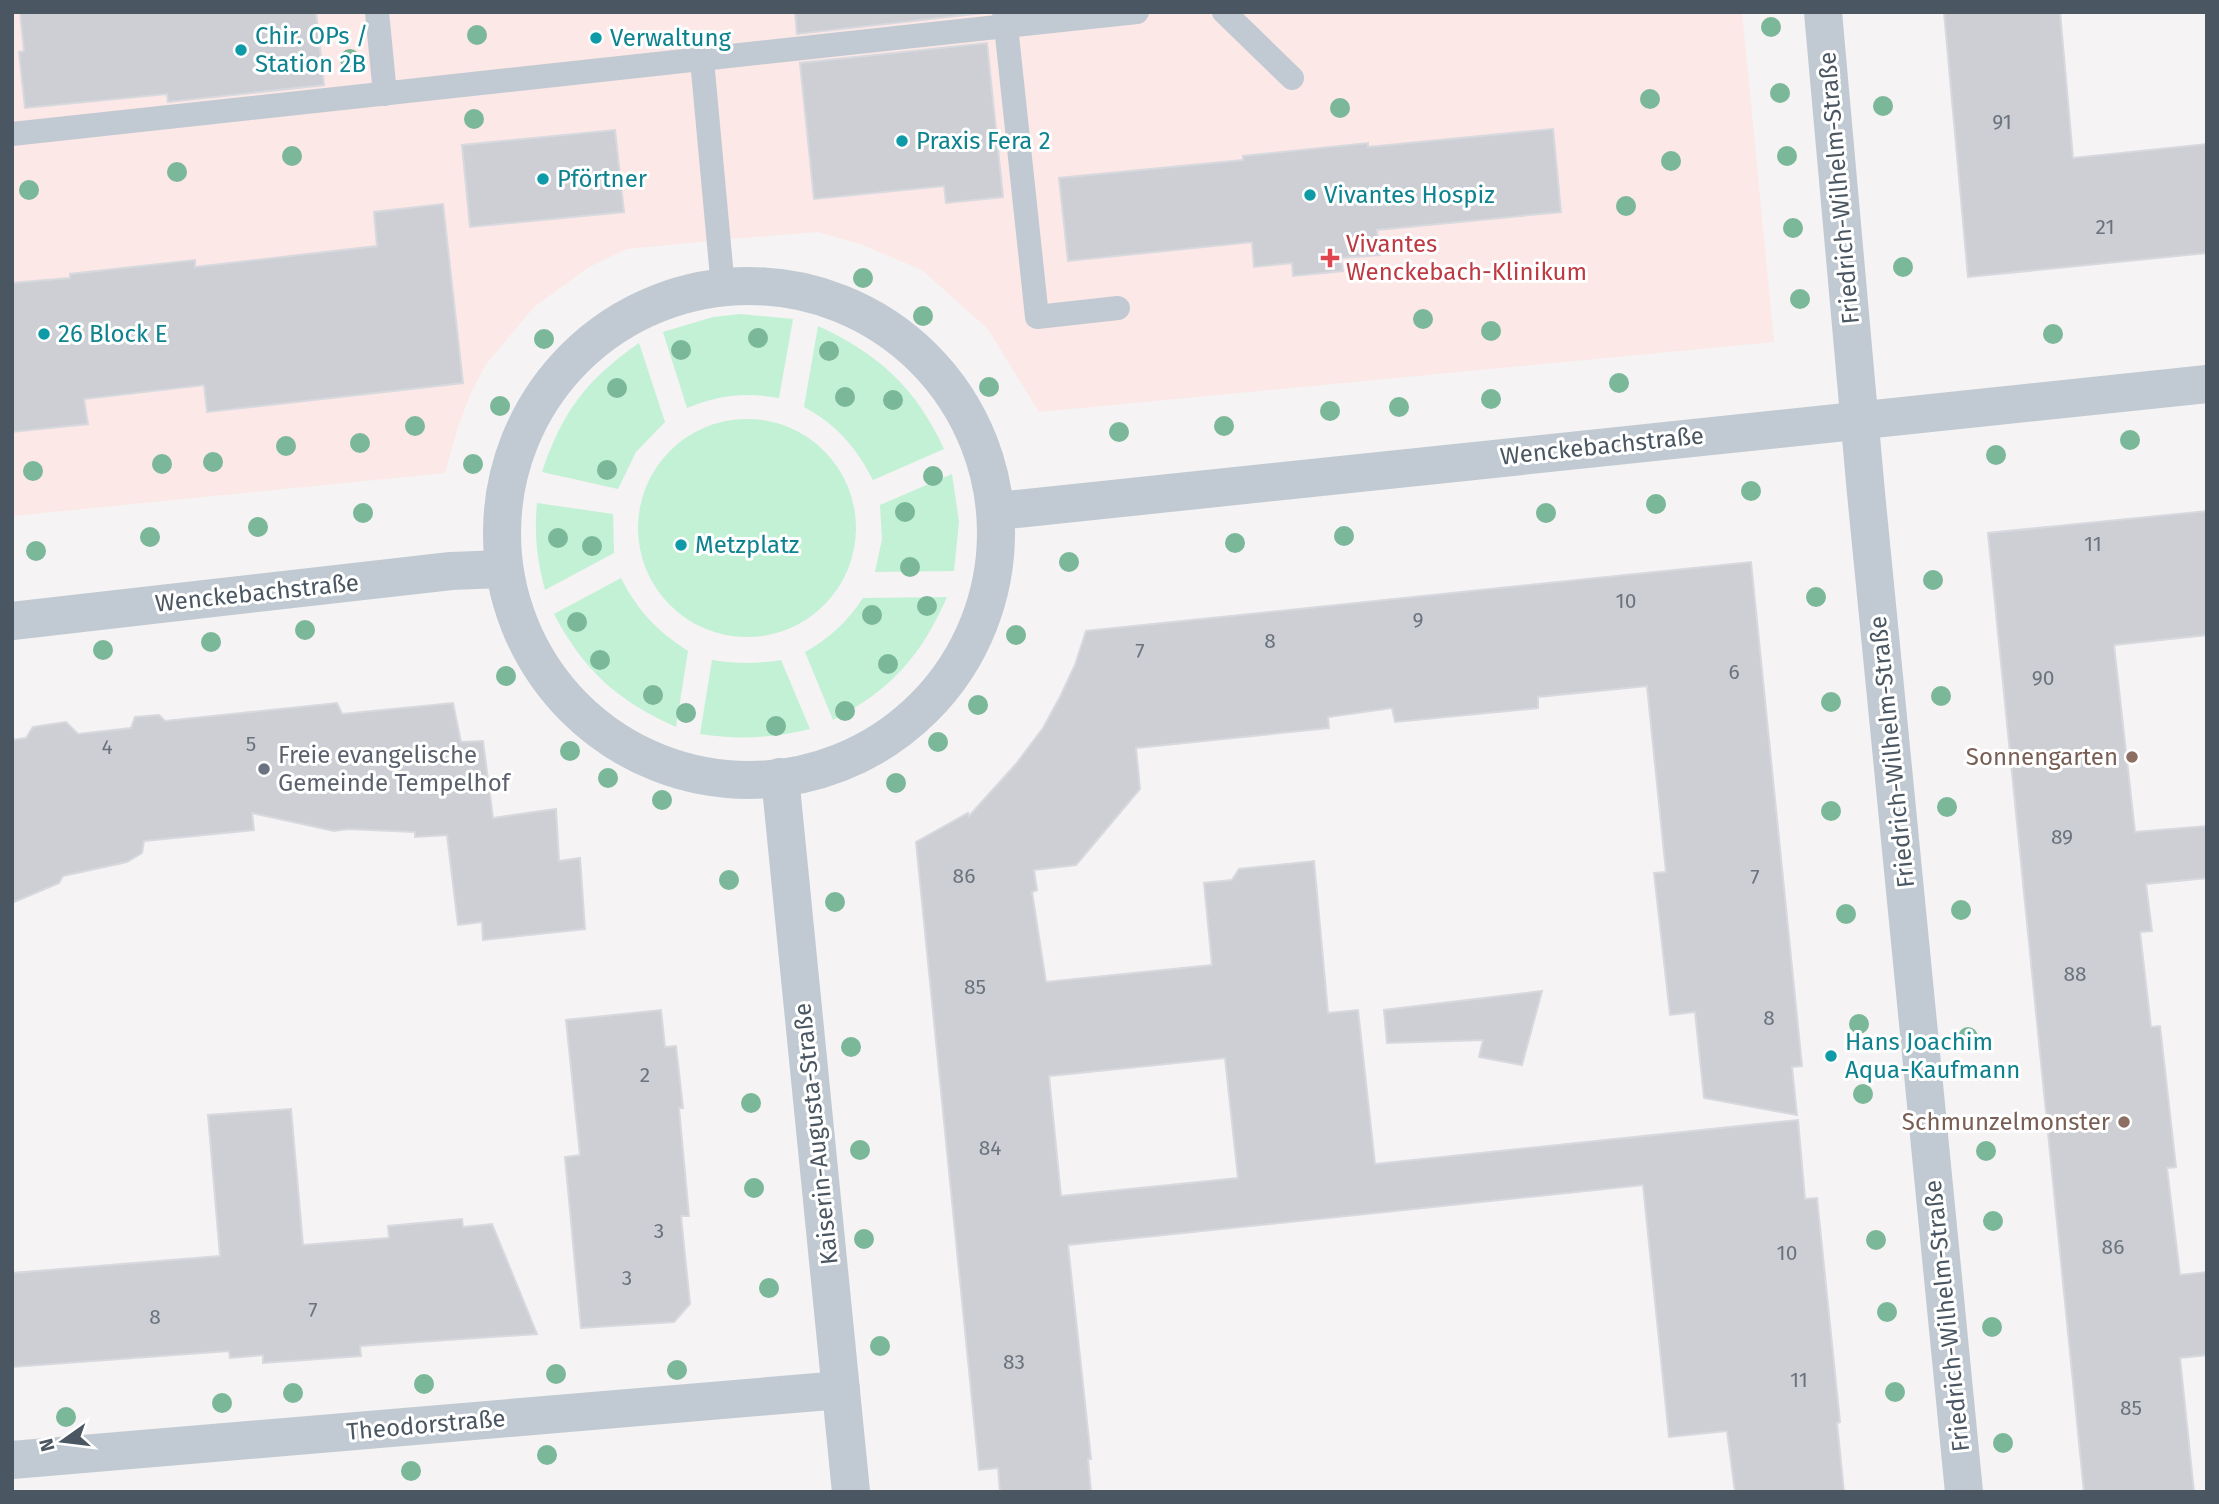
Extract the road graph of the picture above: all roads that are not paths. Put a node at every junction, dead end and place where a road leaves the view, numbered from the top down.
1 (377, 12) edge
2 (1137, 12) edge
3 (1224, 12) edge
4 (1823, 12) edge
5 (1005, 19) edge
6 (702, 60) junction
7 (1292, 78) dead end
8 (385, 94) junction
9 (14, 133) edge
10 (723, 288) junction
11 (1118, 309) dead end
12 (2207, 383) edge
13 (1860, 419) junction
14 (998, 511) junction
15 (502, 569) junction
16 (12, 621) edge
17 (780, 777) junction
18 (841, 1390) junction
19 (12, 1460) edge
20 (850, 1492) edge
21 (1964, 1492) edge

1 - 8 lane
2 - 5 lane
3 - 7 lane
4 - 13 street, Friedrich-Wilhelm-Straße
5 - 6 lane
5 - 11 lane
6 - 8 lane
6 - 10 lane
8 - 9 lane
10 - 14 street
10 - 15 street
12 - 13 street, Wenckebachstraße
13 - 14 street, Wenckebachstraße
13 - 21 street, Friedrich-Wilhelm-Straße
14 - 17 street
15 - 16 street, Wenckebachstraße
15 - 17 street
17 - 18 street, Kaiserin-Augusta-Straße
18 - 19 street, Theodorstraße
18 - 20 street, Kaiserin-Augusta-Straße

